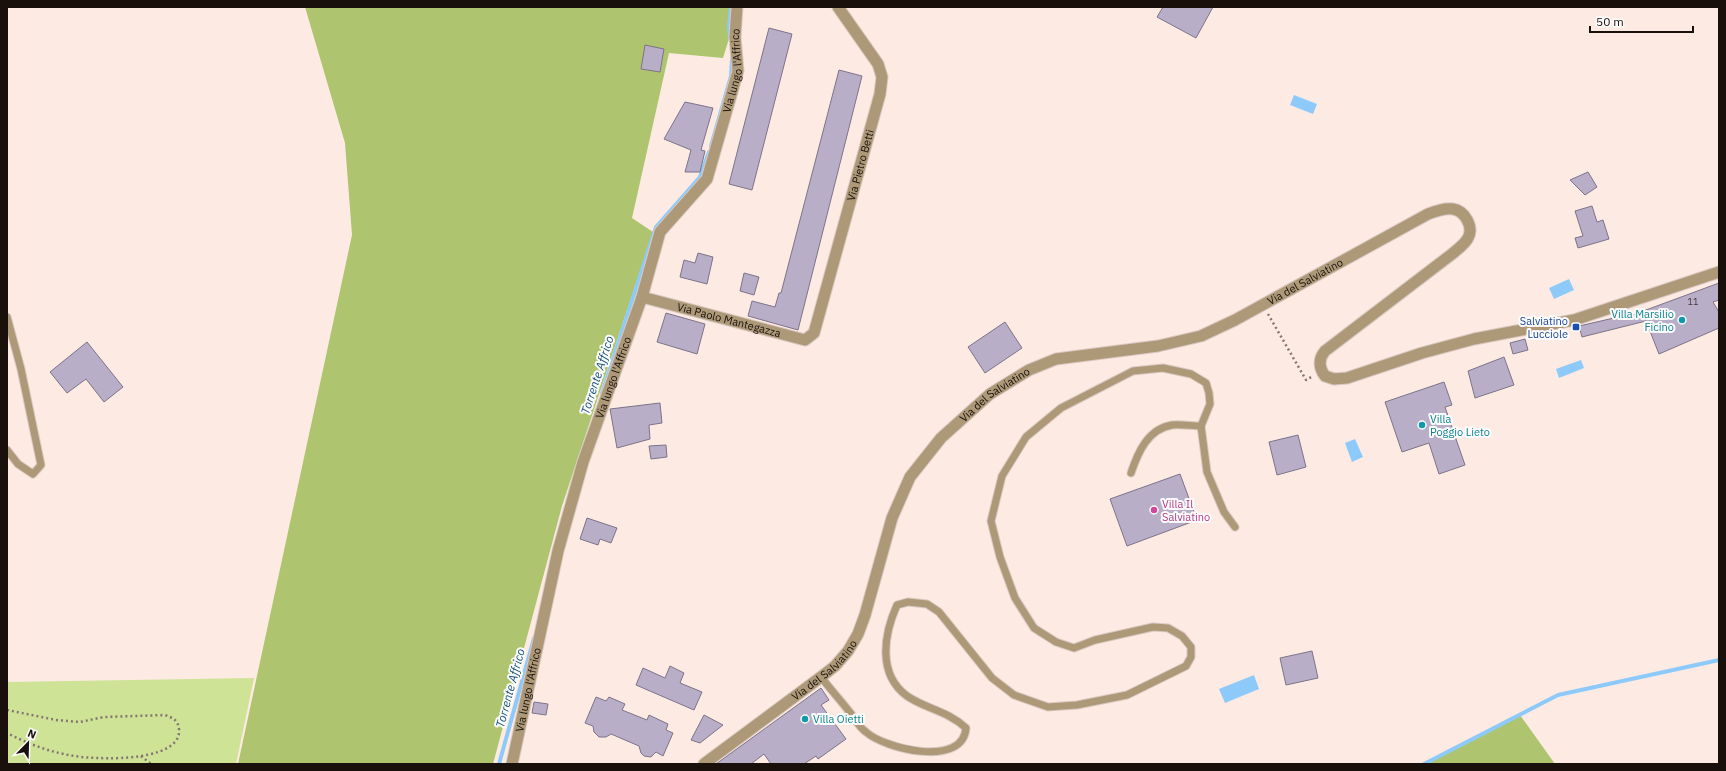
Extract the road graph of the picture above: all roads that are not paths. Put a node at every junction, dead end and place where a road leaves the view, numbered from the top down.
1 (737, 7) edge
2 (838, 7) edge
3 (1719, 272) edge
4 (642, 297) junction
5 (7, 317) edge
6 (814, 333) joint
7 (1201, 426) junction
8 (7, 450) edge
9 (1131, 473) dead end
10 (1235, 527) dead end
11 (821, 677) junction
12 (512, 764) edge
13 (704, 764) edge

1 - 4 street, Via lungo l'Affrico
2 - 6 street, Via Pietro Betti
3 - 11 street, Via del Salviatino
4 - 6 street, Via Paolo Mantegazza
4 - 12 street, Via lungo l'Affrico
5 - 8 lane
7 - 9 lane
7 - 10 lane
7 - 11 lane
11 - 13 street, Via del Salviatino

